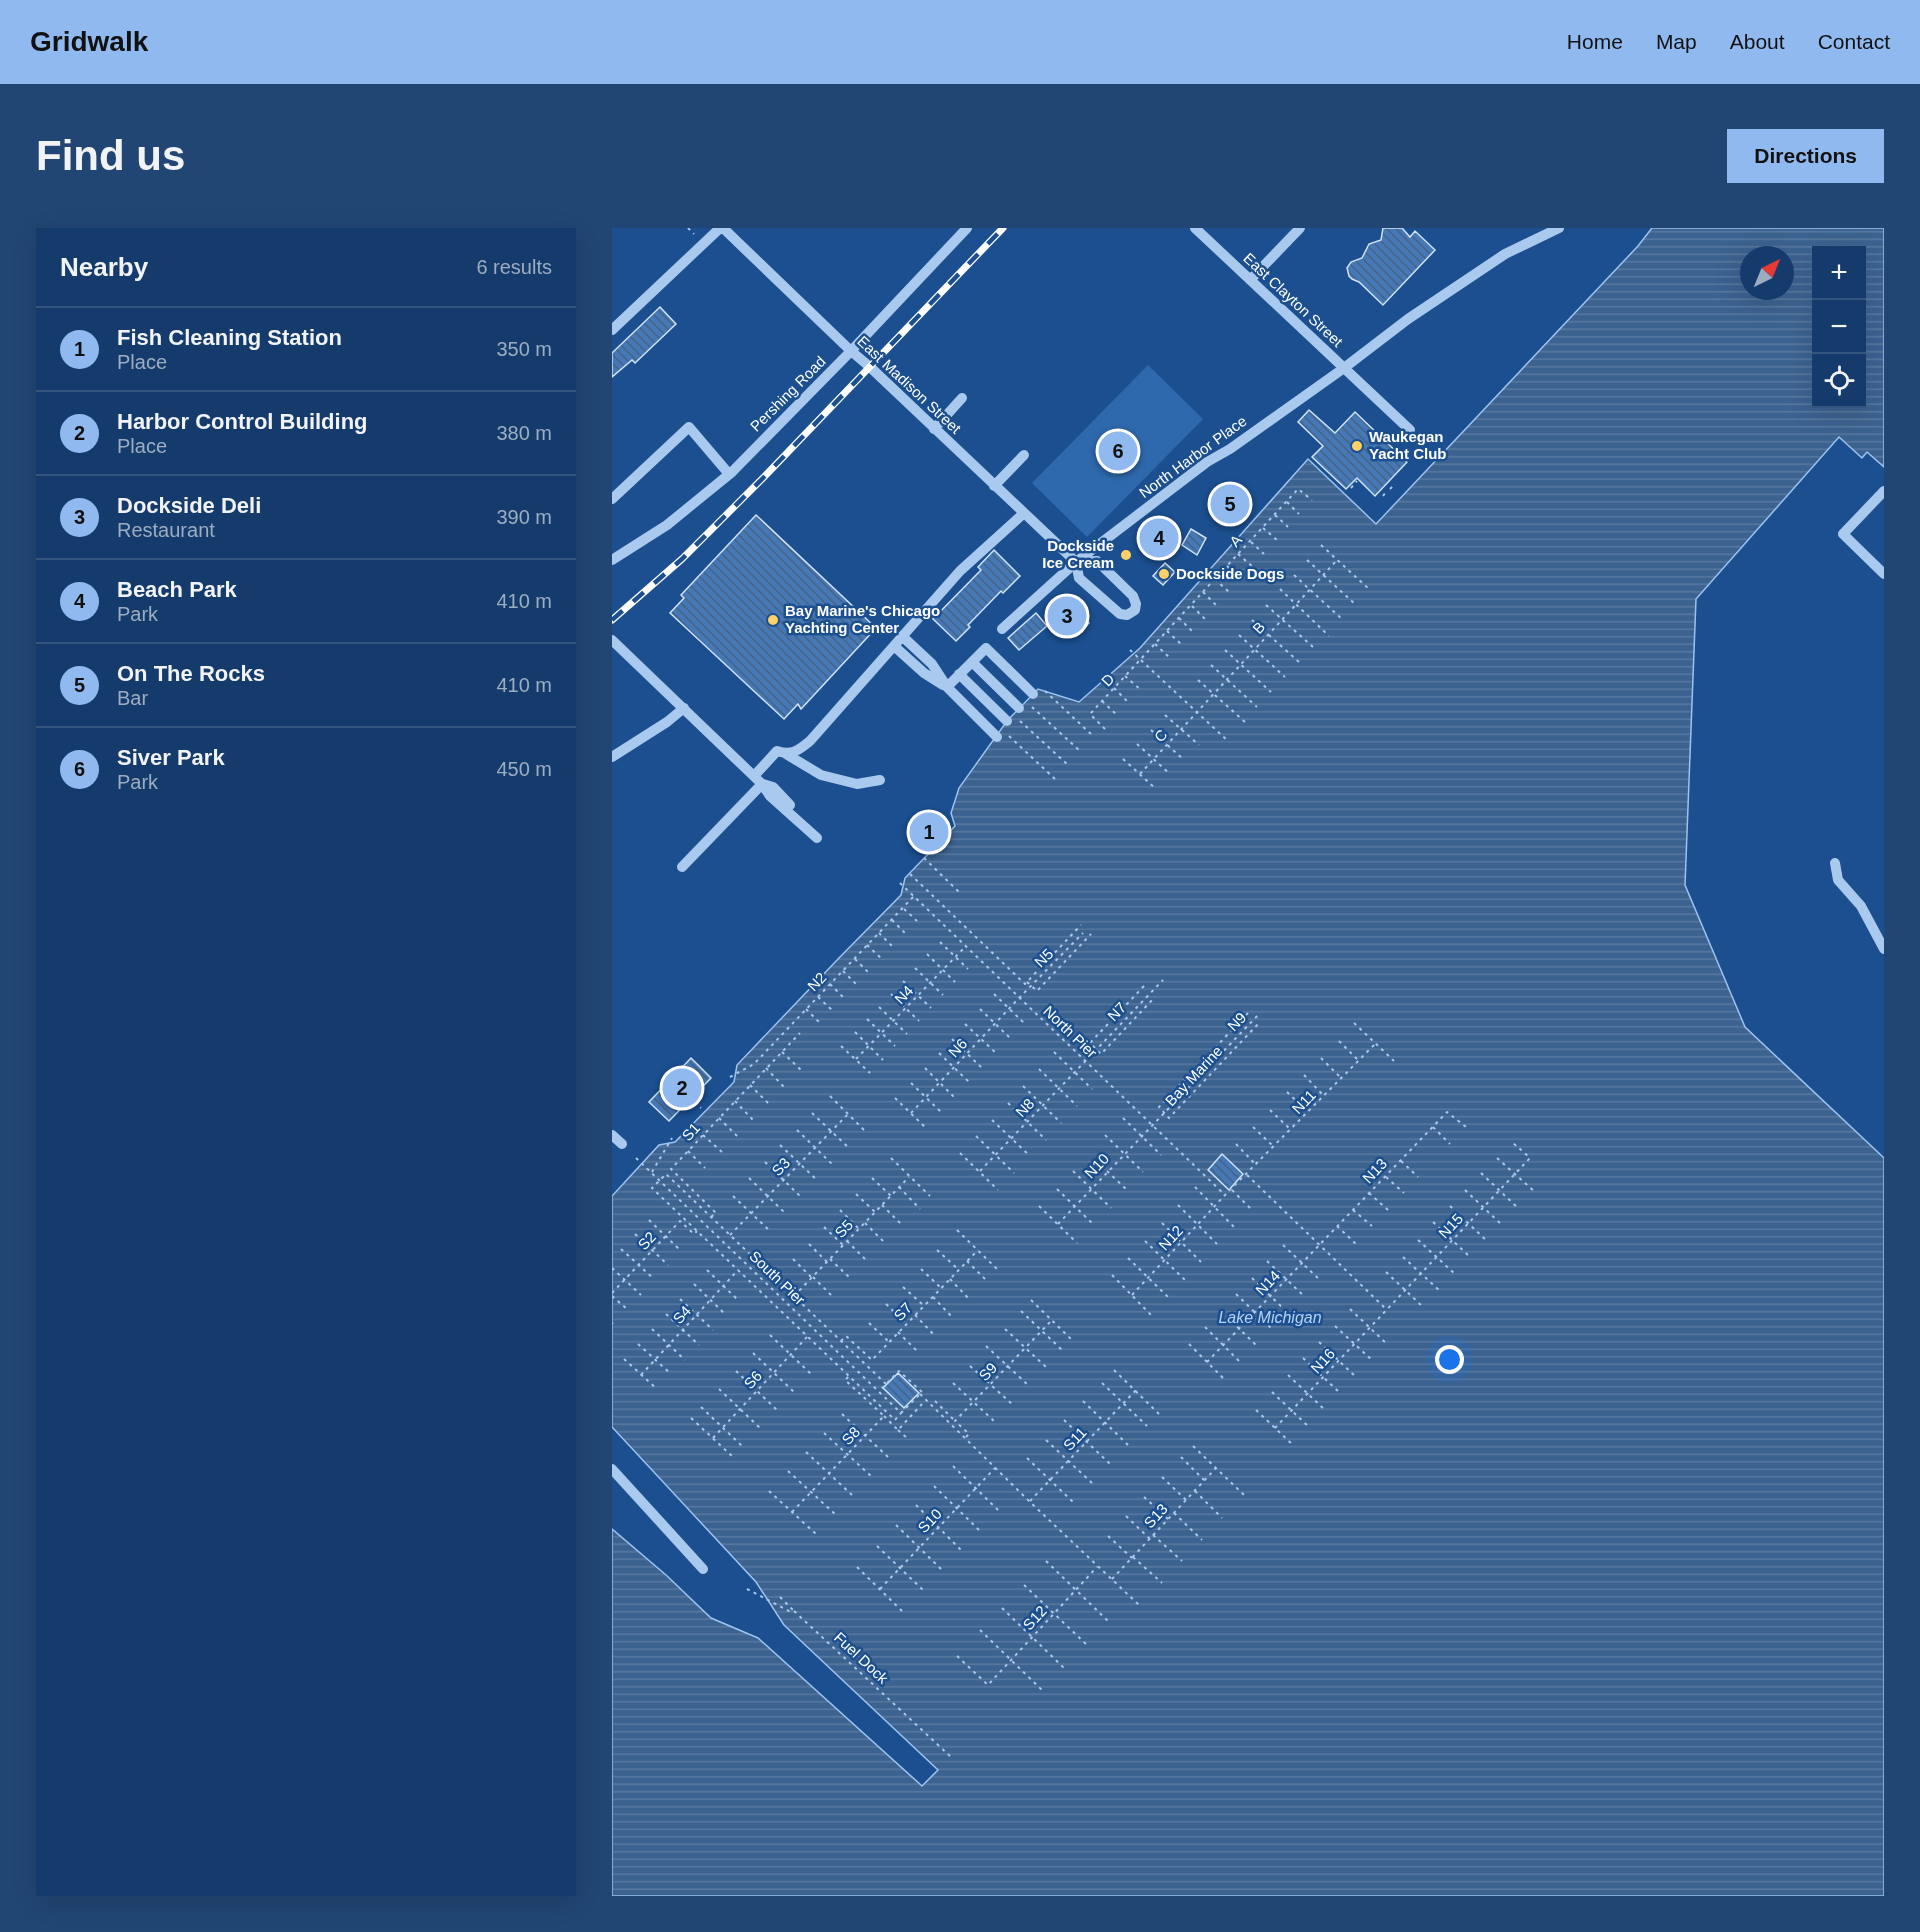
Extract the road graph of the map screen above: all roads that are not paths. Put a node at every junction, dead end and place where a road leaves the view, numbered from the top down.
1 (722, 228) edge
2 (967, 228) edge
3 (1195, 228) edge
4 (1299, 228) edge
5 (1559, 228) edge
6 (1250, 280) junction
7 (612, 330) edge
8 (851, 351) junction
9 (1344, 368) junction
10 (962, 398) dead end
11 (934, 429) junction
12 (1410, 430) dead end
13 (1024, 455) dead end
14 (729, 474) junction
15 (994, 486) junction
16 (1884, 491) edge
17 (612, 498) edge
18 (1024, 513) junction
19 (612, 561) edge
20 (1076, 562) junction
21 (1884, 574) edge
22 (1002, 629) dead end
23 (902, 636) junction
24 (612, 640) edge
25 (894, 646) junction
26 (972, 662) junction
27 (959, 674) junction
28 (947, 687) junction
29 (1033, 694) dead end
30 (684, 708) junction
31 (1019, 708) dead end
32 (786, 754) junction
33 (612, 758) edge
34 (758, 780) junction
35 (880, 780) dead end
36 (1835, 862) dead end
37 (682, 867) dead end
38 (1884, 949) edge
39 (612, 1135) edge
40 (622, 1144) dead end
41 (612, 1469) edge
42 (704, 1569) dead end

1 - 7 street
1 - 8 street, East Madison Street
2 - 8 street, Pershing Road
3 - 6 street, East Clayton Street
4 - 6 street
5 - 9 street, North Harbor Place
6 - 9 street, East Clayton Street
8 - 11 street, East Madison Street
8 - 14 street, Pershing Road
9 - 12 street, East Clayton Street
9 - 20 street, North Harbor Place
10 - 11 street
11 - 15 street, East Madison Street
13 - 15 street
14 - 17 street
14 - 19 street, Pershing Road
15 - 18 street, East Madison Street
16 - 21 street
18 - 20 street, East Madison Street
18 - 23 street
20 - 20 street, East Madison Street
20 - 22 street, North Harbor Place
23 - 25 street
23 - 28 street
24 - 30 street
25 - 28 street
25 - 32 street
26 - 27 street
26 - 29 street
26 - 31 street
27 - 28 street
27 - 28 street
30 - 33 street
30 - 34 street
32 - 34 street
32 - 35 street
34 - 34 street
34 - 37 street
36 - 38 street
39 - 40 street
41 - 42 street

